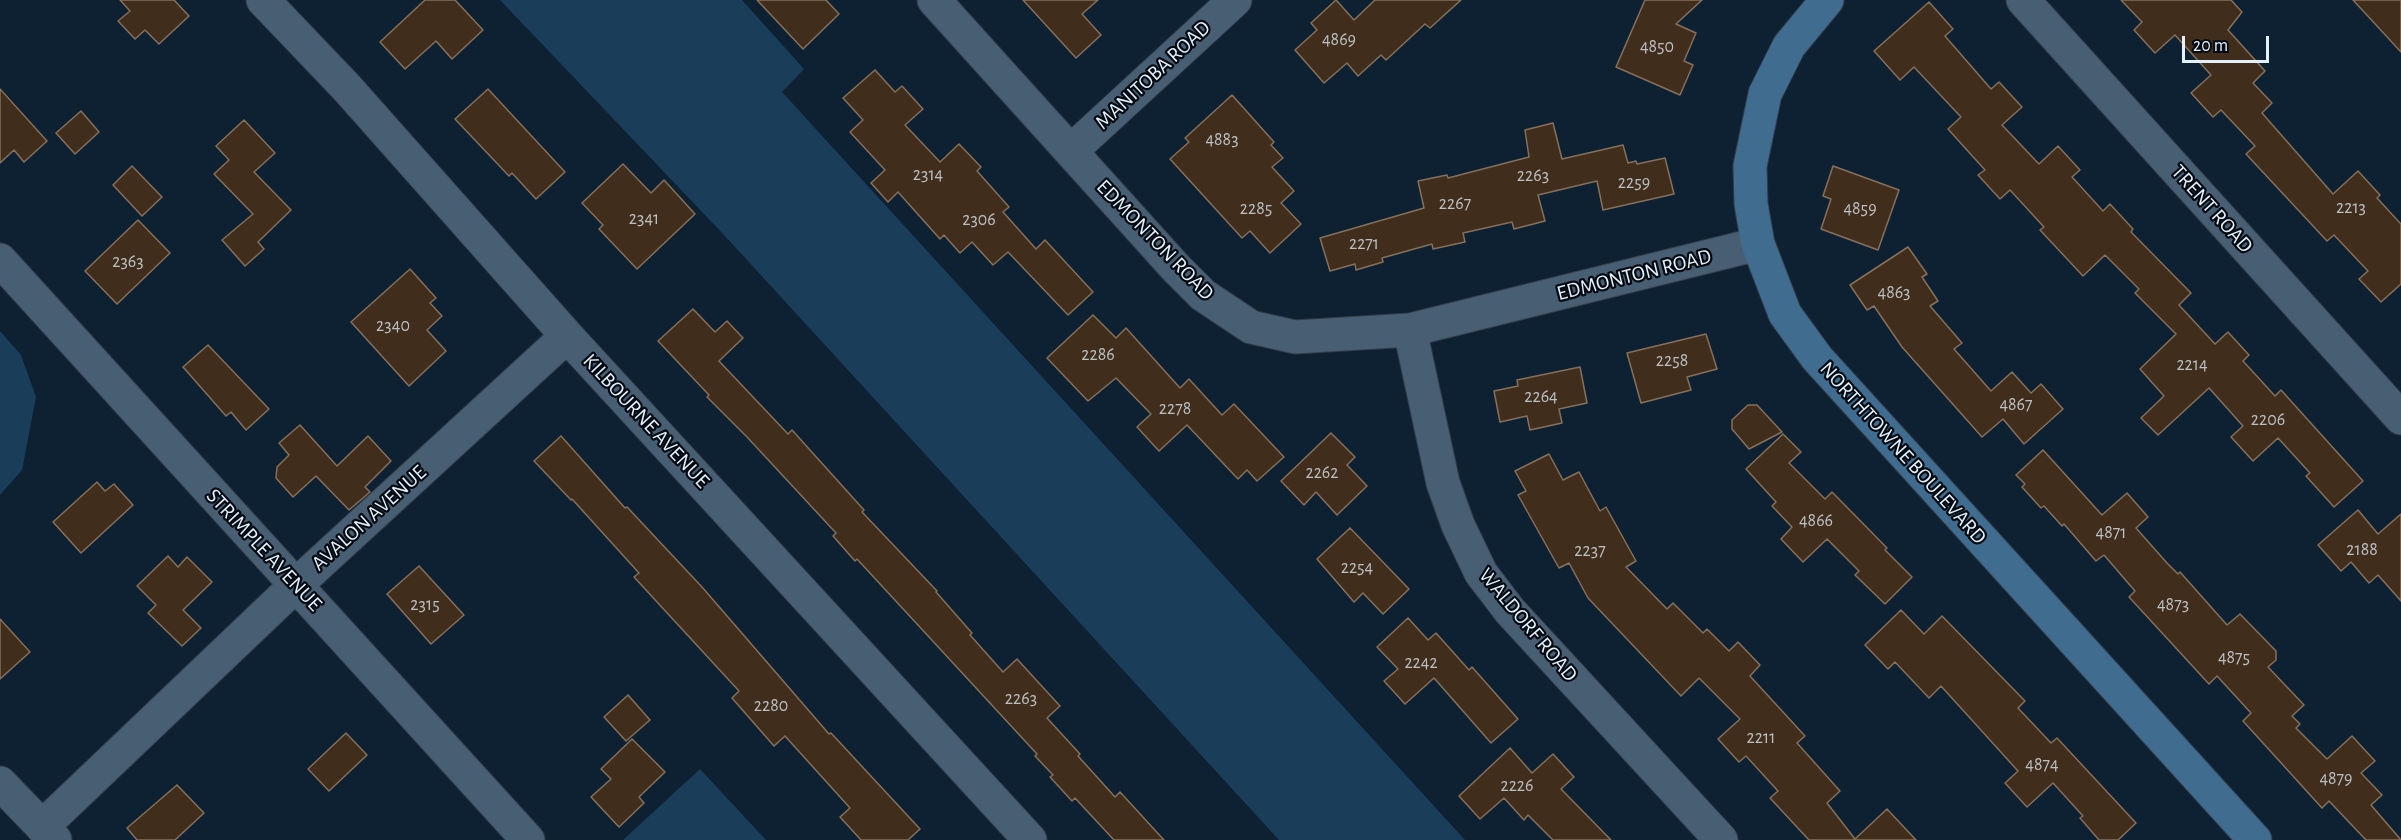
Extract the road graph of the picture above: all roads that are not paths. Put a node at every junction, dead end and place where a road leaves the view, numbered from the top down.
1 (263, 0) edge
2 (934, 0) edge
3 (1235, 0) edge
4 (1827, 0) edge
5 (2023, 0) edge
6 (1071, 151) junction
7 (1758, 244) junction
8 (0, 261) edge
9 (1410, 330) junction
10 (567, 336) junction
11 (2401, 418) edge
12 (296, 585) junction
13 (0, 783) edge
14 (48, 833) edge
15 (528, 840) edge
16 (1030, 840) edge
17 (1720, 840) edge
18 (2255, 840) edge

1 - 10 street, KILBOURNE AVENUE
2 - 6 street, EDMONTON ROAD
3 - 6 street, MANITOBA ROAD
4 - 7 street, NORTHTOWNE BOULEVARD
5 - 11 street, TRENT ROAD
6 - 9 street, EDMONTON ROAD
7 - 9 street, EDMONTON ROAD
7 - 18 street, NORTHTOWNE BOULEVARD
8 - 12 street, STRIMPLE AVENUE
9 - 17 street, WALDORF ROAD
10 - 12 street, AVALON AVENUE
10 - 16 street, KILBOURNE AVENUE
12 - 14 street, AVALON AVENUE
12 - 15 street, STRIMPLE AVENUE
13 - 14 street

